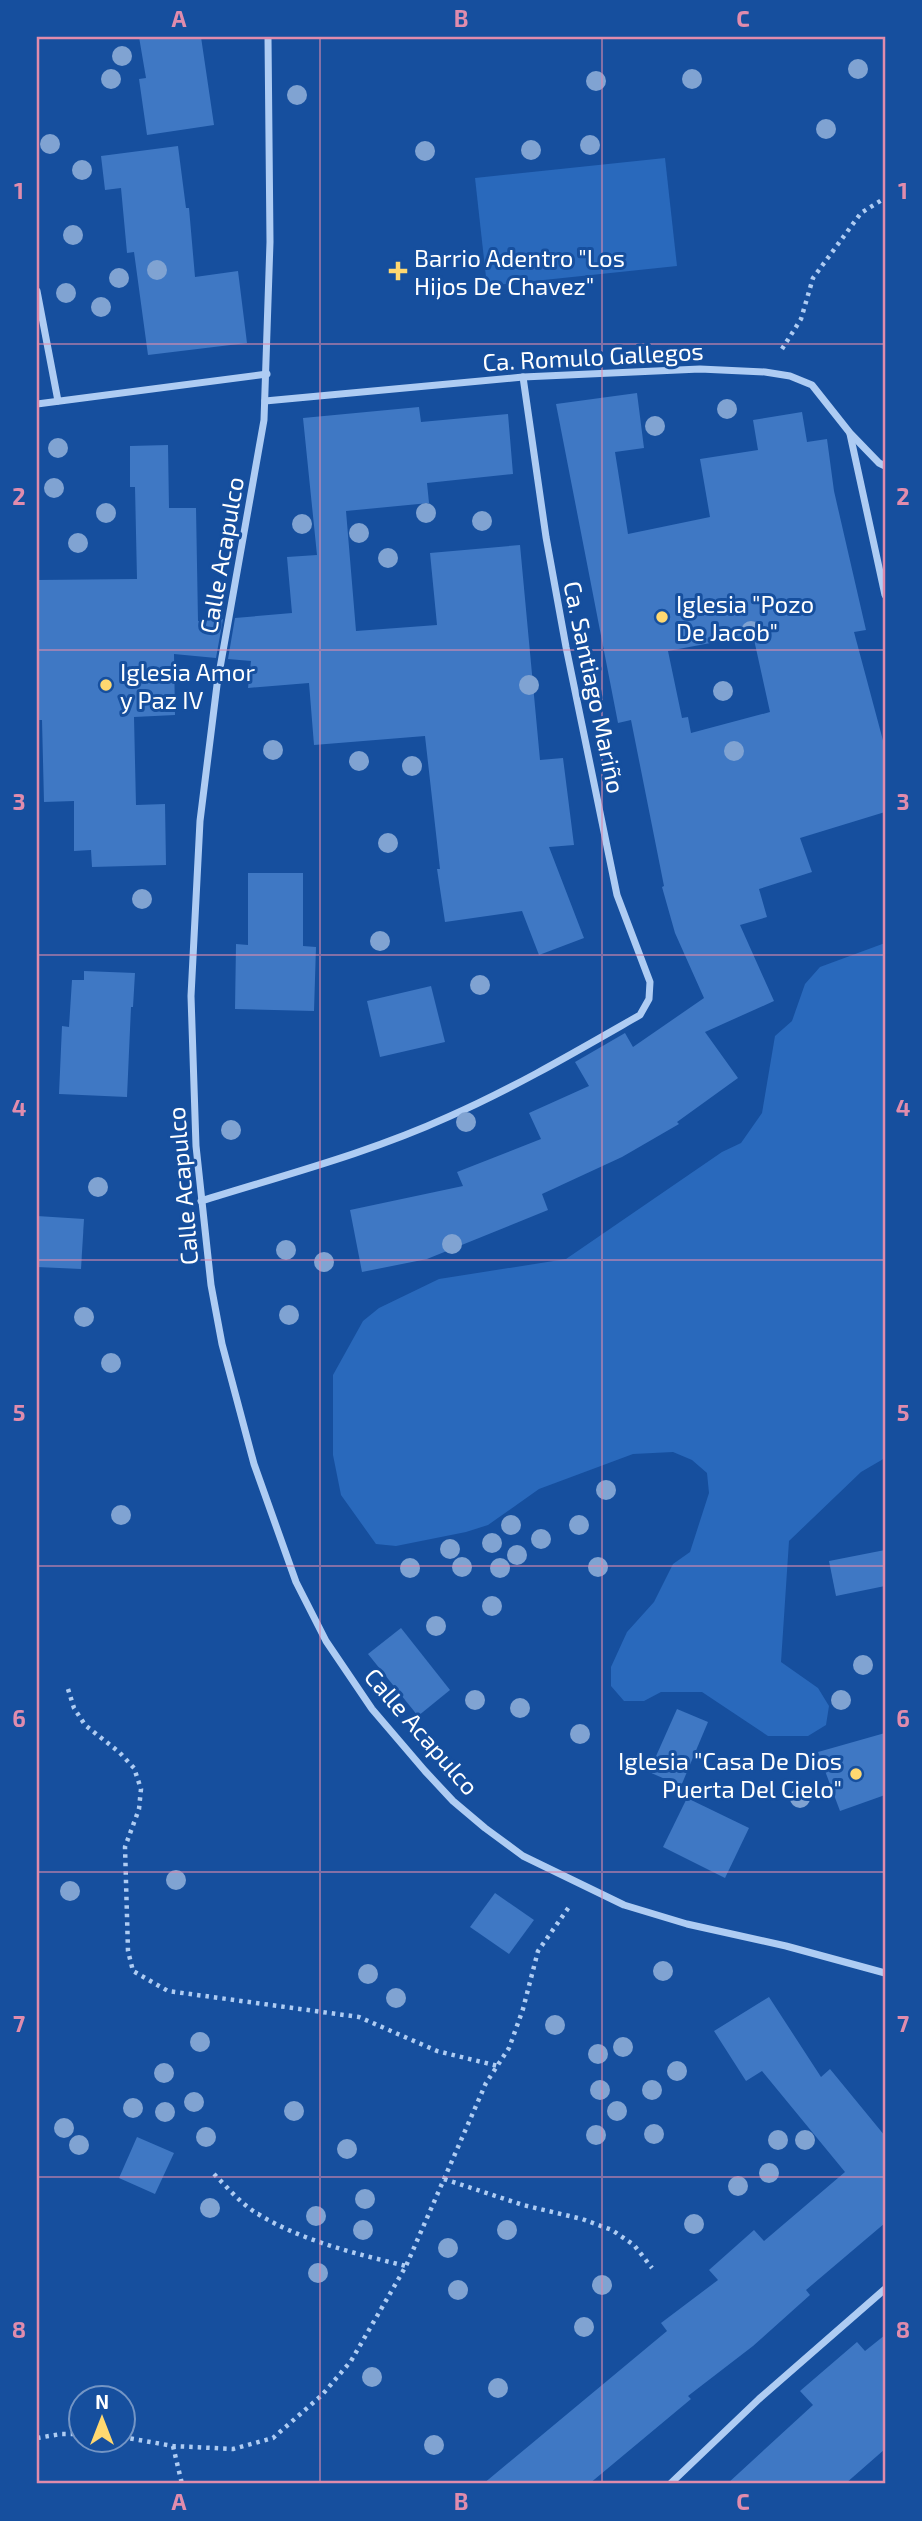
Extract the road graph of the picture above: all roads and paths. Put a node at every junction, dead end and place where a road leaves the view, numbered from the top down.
1 (268, 37) edge
2 (885, 198) edge
3 (37, 291) edge
4 (765, 372) junction
5 (267, 374) junction
6 (523, 377) junction
7 (58, 401) junction
8 (265, 401) junction
9 (37, 404) edge
10 (850, 433) junction
11 (885, 466) edge
12 (885, 595) edge
13 (201, 1201) junction
14 (68, 1689) dead end
15 (578, 1883) junction
16 (885, 1973) edge
17 (498, 2066) junction
18 (214, 2174) dead end
19 (444, 2179) junction
20 (406, 2266) junction
21 (652, 2268) dead end
22 (885, 2289) edge
23 (66, 2434) edge
24 (37, 2438) edge
25 (136, 2439) edge
26 (173, 2446) junction
27 (182, 2484) edge
28 (670, 2484) edge

1 - 5 street, Calle Acapulco
2 - 4 path
3 - 7 street
4 - 6 street, Ca. Romulo Gallegos
4 - 10 street, Ca. Romulo Gallegos
5 - 7 street
5 - 8 street, Calle Acapulco
6 - 8 street, Ca. Romulo Gallegos
6 - 13 street, Ca. Santiago Mariño
7 - 9 street
8 - 13 street, Calle Acapulco
10 - 11 street, Ca. Romulo Gallegos
10 - 12 street
13 - 15 street, Calle Acapulco
14 - 17 path
15 - 16 street, Calle Acapulco
15 - 17 path
17 - 19 path
18 - 20 path
19 - 20 path
19 - 21 path
20 - 26 path
22 - 28 street
23 - 24 path
25 - 26 path
26 - 27 path

